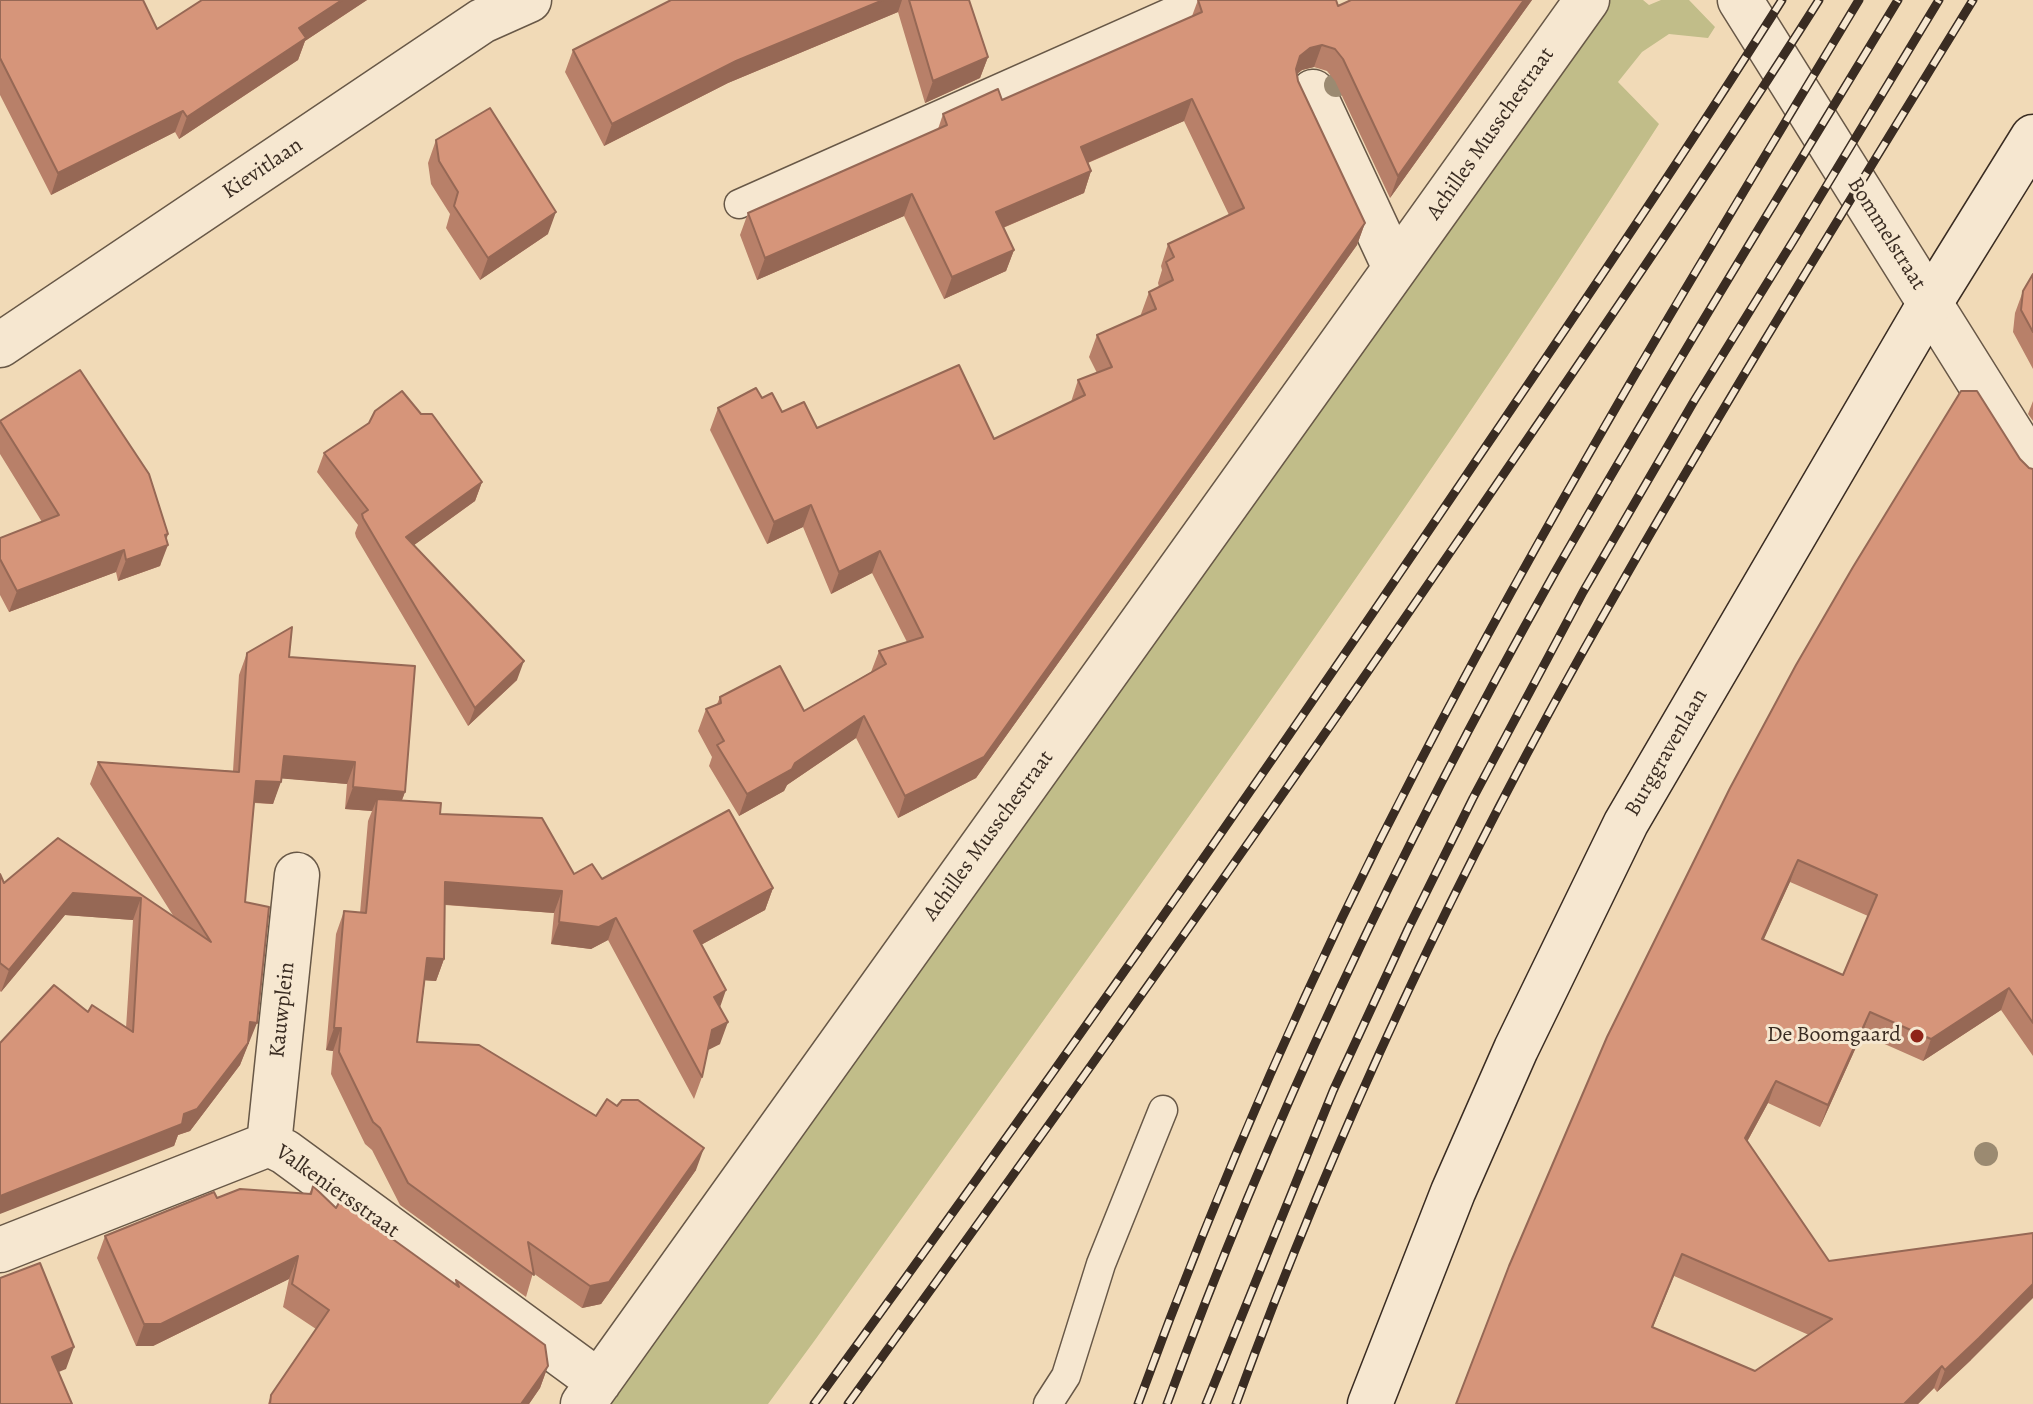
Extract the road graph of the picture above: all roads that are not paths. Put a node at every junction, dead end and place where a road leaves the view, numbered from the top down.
1 (529, 0) edge
2 (1198, 0) edge
3 (1587, 0) edge
4 (1740, 0) edge
5 (475, 11) edge
6 (1313, 92) dead end
7 (2033, 137) edge
8 (739, 204) dead end
9 (1395, 268) junction
10 (1930, 303) junction
11 (2, 337) edge
12 (2033, 468) edge
13 (297, 875) dead end
14 (1163, 1110) dead end
15 (269, 1144) junction
16 (0, 1250) edge
17 (591, 1393) edge
18 (1048, 1404) edge
19 (1370, 1404) edge

1 - 5 street, Kievitlaan
2 - 8 lane
3 - 9 street, Achilles Musschestraat
4 - 10 street, Bommelstraat
5 - 11 street, Kievitlaan
6 - 9 street
7 - 10 street, Burggravenlaan
9 - 17 street, Achilles Musschestraat
10 - 12 street, Bommelstraat
10 - 19 street, Burggravenlaan
13 - 15 street, Kauwplein
14 - 18 lane
15 - 16 street, Valkeniersstraat
15 - 17 street, Valkeniersstraat

